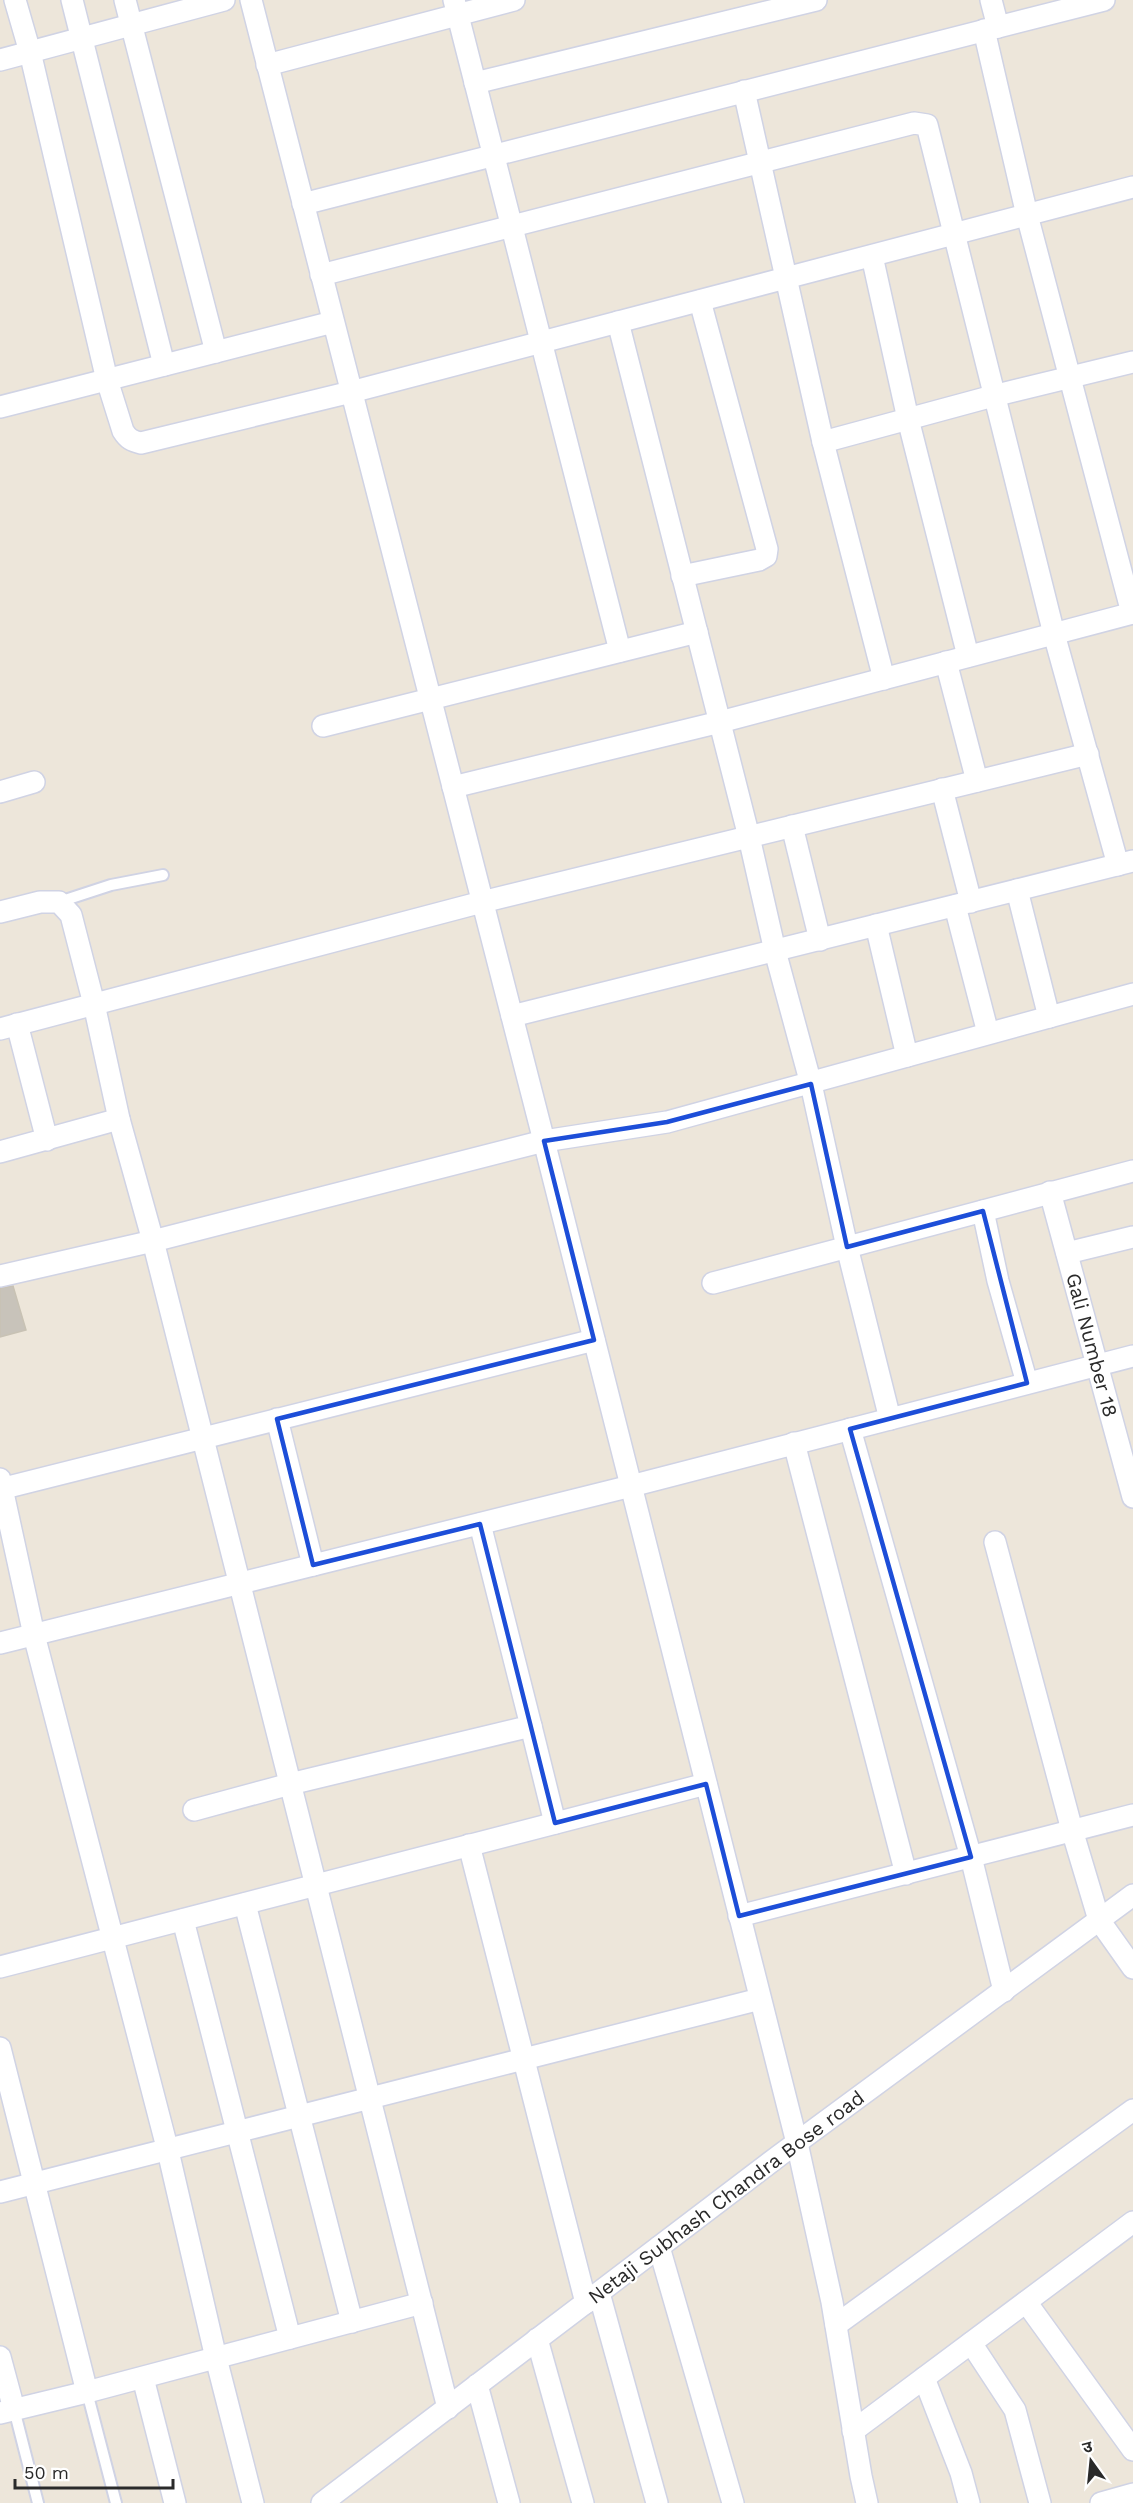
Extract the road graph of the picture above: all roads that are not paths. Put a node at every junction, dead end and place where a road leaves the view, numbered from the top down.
1 (15, 0) edge
2 (72, 0) edge
3 (125, 0) edge
4 (224, 0) edge
5 (251, 0) edge
6 (514, 0) edge
7 (816, 0) edge
8 (991, 0) edge
9 (1104, 0) edge
10 (456, 7) edge
11 (131, 25) junction
12 (991, 29) junction
13 (83, 38) junction
14 (30, 52) junction
15 (0, 60) edge
16 (267, 65) junction
17 (475, 83) junction
18 (744, 92) junction
19 (494, 155) junction
20 (760, 162) junction
21 (1133, 187) edge
22 (303, 204) junction
23 (1027, 215) junction
24 (512, 226) junction
25 (953, 235) junction
26 (872, 256) junction
27 (321, 275) junction
28 (786, 279) junction
29 (700, 301) junction
30 (333, 322) junction
31 (618, 322) junction
32 (542, 342) junction
33 (216, 352) junction
34 (1133, 362) edge
35 (164, 365) junction
36 (1071, 377) junction
37 (108, 380) junction
38 (351, 392) junction
39 (993, 396) junction
40 (0, 407) edge
41 (908, 419) junction
42 (824, 442) junction
43 (682, 576) junction
44 (1132, 613) edge
45 (697, 632) junction
46 (1054, 634) junction
47 (620, 651) junction
48 (968, 656) junction
49 (946, 662) junction
50 (884, 679) junction
51 (430, 699) junction
52 (720, 722) junction
53 (323, 726) dead end
54 (1088, 754) junction
55 (977, 781) junction
56 (34, 782) dead end
57 (453, 787) junction
58 (942, 789) junction
59 (0, 792) edge
60 (792, 826) junction
61 (749, 837) junction
62 (1126, 863) edge
63 (163, 875) dead end
64 (1017, 890) junction
65 (58, 902) junction
66 (482, 902) junction
67 (963, 904) junction
68 (0, 912) edge
69 (876, 926) junction
70 (820, 940) junction
71 (775, 951) junction
72 (1133, 994) edge
73 (94, 1004) junction
74 (512, 1016) junction
75 (1049, 1017) junction
76 (9, 1026) edge
77 (988, 1033) junction
78 (907, 1056) junction
79 (811, 1084) junction
80 (119, 1119) junction
81 (46, 1140) junction
82 (544, 1141) junction
83 (0, 1152) edge
84 (1133, 1171) edge
85 (1050, 1192) junction
86 (983, 1210) junction
87 (1133, 1237) edge
88 (153, 1241) junction
89 (847, 1247) junction
90 (1067, 1253) junction
91 (0, 1276) edge
92 (713, 1283) dead end
93 (594, 1340) junction
94 (1133, 1356) edge
95 (1096, 1365) junction
96 (1027, 1383) junction
97 (277, 1419) junction
98 (890, 1419) junction
99 (850, 1429) junction
100 (202, 1438) junction
101 (794, 1443) junction
102 (1, 1486) edge
103 (631, 1486) junction
104 (1133, 1497) edge
105 (480, 1524) junction
106 (995, 1542) dead end
107 (313, 1565) junction
108 (239, 1584) junction
109 (34, 1635) junction
110 (0, 1643) edge
111 (531, 1726) junction
112 (290, 1784) junction
113 (706, 1784) junction
114 (194, 1810) dead end
115 (1133, 1815) edge
116 (555, 1823) junction
117 (1072, 1830) junction
118 (469, 1845) junction
119 (971, 1857) junction
120 (906, 1874) junction
121 (316, 1885) junction
122 (1133, 1895) edge
123 (245, 1904) junction
124 (739, 1917) junction
125 (183, 1920) junction
126 (1099, 1920) junction
127 (113, 1938) junction
128 (0, 1967) edge
129 (1133, 1968) edge
130 (1004, 1991) junction
131 (760, 1999) junction
132 (0, 2048) edge
133 (525, 2060) junction
134 (370, 2099) junction
135 (1133, 2110) edge
136 (300, 2117) junction
137 (236, 2133) junction
138 (797, 2143) junction
139 (168, 2151) junction
140 (33, 2184) junction
141 (0, 2192) edge
142 (1133, 2222) edge
143 (659, 2247) junction
144 (593, 2298) junction
145 (1026, 2302) junction
146 (422, 2303) junction
147 (352, 2322) junction
148 (836, 2325) junction
149 (290, 2338) junction
150 (537, 2339) junction
151 (971, 2343) junction
152 (0, 2357) edge
153 (216, 2358) junction
154 (144, 2378) junction
155 (924, 2378) junction
156 (477, 2385) junction
157 (87, 2392) junction
158 (448, 2408) junction
159 (7, 2411) edge
160 (853, 2431) junction
161 (1133, 2450) edge
162 (1133, 2494) edge
163 (329, 2501) edge
164 (1108, 2502) edge
165 (38, 2503) edge
166 (116, 2503) edge
167 (176, 2503) edge
168 (253, 2503) edge
169 (509, 2503) edge
170 (583, 2503) edge
171 (657, 2503) edge
172 (733, 2503) edge
173 (867, 2503) edge
174 (969, 2503) edge
175 (1040, 2503) edge

1 - 14 street
2 - 13 street
3 - 11 street
4 - 11 street
5 - 16 street
6 - 10 street
7 - 17 street
8 - 12 street
9 - 12 street
10 - 16 street
10 - 17 street
11 - 13 street
11 - 33 street
12 - 18 street
12 - 23 street
13 - 14 street
13 - 35 street
14 - 15 street
14 - 37 street
16 - 22 street
17 - 19 street
18 - 19 street
18 - 20 street
19 - 22 street
19 - 24 street
20 - 24 street
20 - 25 street
20 - 28 street
21 - 23 street
22 - 27 street
23 - 25 street
23 - 36 street
24 - 27 street
24 - 32 street
25 - 26 street
25 - 39 street
26 - 28 street
26 - 41 street
27 - 30 street
28 - 29 street
28 - 42 street
29 - 31 street
29 - 43 street
30 - 33 street
30 - 38 street
31 - 32 street
31 - 43 street
32 - 38 street
32 - 47 street
33 - 35 street
34 - 36 street
35 - 37 street
36 - 39 street
36 - 44 street
37 - 38 street
37 - 40 street
38 - 51 street
39 - 41 street
39 - 46 street
41 - 42 street
41 - 48 street
42 - 50 street
43 - 45 street
44 - 46 street
45 - 47 street
45 - 52 street
46 - 48 street
46 - 54 street
47 - 51 street
48 - 49 street
49 - 50 street
49 - 55 street
50 - 52 street
51 - 53 street
51 - 57 street
52 - 57 street
52 - 61 street
54 - 55 street
54 - 62 street
55 - 58 street
56 - 59 street
57 - 66 street
58 - 60 street
58 - 67 street
60 - 61 street
60 - 70 street
61 - 66 street
61 - 71 street
62 - 64 street
63 - 65 lane
64 - 67 street
64 - 75 street
65 - 68 street
65 - 73 street
66 - 73 street
66 - 74 street
67 - 69 street
67 - 77 street
69 - 70 street
69 - 78 street
70 - 71 street
71 - 74 street
71 - 79 street
72 - 75 street
73 - 76 street
73 - 80 street
74 - 82 street
75 - 77 street
76 - 81 street
77 - 78 street
78 - 79 street
79 - 82 street
79 - 89 street
80 - 81 street
80 - 88 street
81 - 83 street
82 - 88 street
82 - 93 street
84 - 85 street
85 - 86 street
85 - 90 street, Gali Number 18
86 - 89 street
86 - 96 street
87 - 90 street
88 - 91 street
88 - 100 street
89 - 92 street
89 - 98 street
90 - 95 street, Gali Number 18
93 - 97 street
93 - 103 street
94 - 95 street
95 - 96 street
95 - 104 street, Gali Number 18
96 - 98 street
97 - 100 street
97 - 107 street
98 - 99 street
99 - 101 street
99 - 119 street
100 - 102 street
100 - 108 street
101 - 103 street
101 - 120 street
102 - 109 street
103 - 105 street
103 - 113 street
105 - 107 street
105 - 111 street
106 - 117 street
107 - 108 street
108 - 109 street
108 - 112 street
109 - 110 street
109 - 127 street
111 - 112 street
111 - 116 street
112 - 114 street
112 - 121 street
113 - 116 street
113 - 124 street
115 - 117 street
116 - 118 street
117 - 119 street
117 - 126 street
118 - 121 street
118 - 133 street
119 - 120 street
119 - 130 street
120 - 124 street
121 - 123 street
121 - 134 street
122 - 126 street, Netaji Subhash Chandra Bose road
123 - 125 street
123 - 136 street
124 - 131 street
125 - 127 street
125 - 137 street
126 - 129 street
126 - 130 street, Netaji Subhash Chandra Bose road
127 - 128 street
127 - 139 street
130 - 138 street, Netaji Subhash Chandra Bose road
131 - 133 street
131 - 138 street
132 - 140 street
133 - 134 street
133 - 144 street
134 - 136 street
134 - 146 street
135 - 148 street
136 - 137 street
136 - 147 street
137 - 139 street
137 - 149 street
138 - 143 street, Netaji Subhash Chandra Bose road
138 - 148 street
139 - 140 street
139 - 153 street
140 - 141 street
140 - 157 street
142 - 145 street
143 - 144 street, Netaji Subhash Chandra Bose road
143 - 172 street
144 - 150 street, Netaji Subhash Chandra Bose road
144 - 171 street
145 - 151 street
145 - 161 street
146 - 147 street
146 - 158 street
147 - 149 street
148 - 160 street
149 - 153 street
150 - 156 street, Netaji Subhash Chandra Bose road
150 - 170 street
151 - 155 street
151 - 175 street
152 - 159 street
153 - 154 street
153 - 168 street
154 - 157 street
154 - 167 street
155 - 160 street
155 - 174 street
156 - 158 street, Netaji Subhash Chandra Bose road
156 - 169 street
157 - 159 street
157 - 166 lane
158 - 163 street, Netaji Subhash Chandra Bose road
159 - 165 lane
160 - 173 street
162 - 164 street

